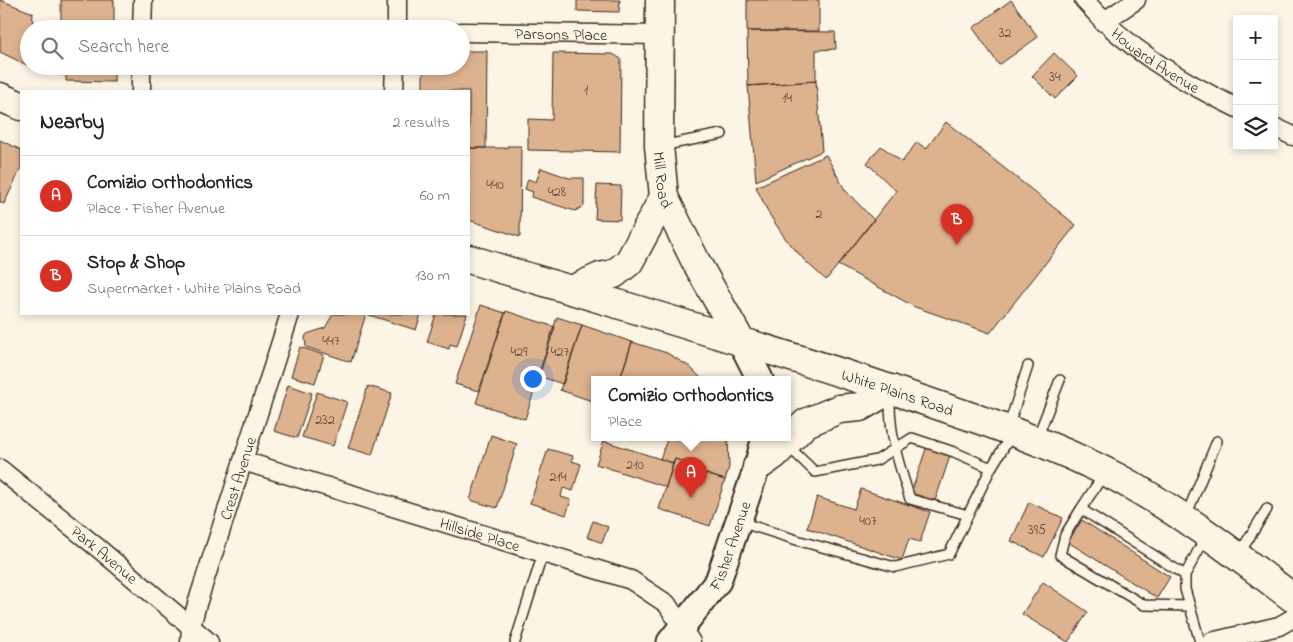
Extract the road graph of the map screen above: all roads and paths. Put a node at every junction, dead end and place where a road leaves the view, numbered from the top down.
1 (143, 0) edge
2 (397, 0) edge
3 (660, 0) edge
4 (1084, 0) edge
5 (1136, 0) edge
6 (142, 20) edge
7 (397, 20) edge
8 (1103, 22) junction
9 (470, 32) edge
10 (660, 35) junction
11 (141, 75) edge
12 (395, 75) edge
13 (140, 90) edge
14 (394, 90) edge
15 (0, 97) edge
16 (20, 106) edge
17 (1233, 106) edge
18 (1278, 129) edge
19 (722, 134) dead end
20 (1293, 136) edge
21 (659, 146) junction
22 (664, 197) junction
23 (470, 259) edge
24 (572, 290) junction
25 (287, 315) edge
26 (740, 340) junction
27 (1028, 366) dead end
28 (758, 376) edge
29 (1060, 380) dead end
30 (891, 389) junction
31 (791, 431) edge
32 (1019, 434) junction
33 (774, 441) edge
34 (776, 441) edge
35 (1217, 441) dead end
36 (894, 450) junction
37 (243, 461) junction
38 (757, 467) joint
39 (991, 468) junction
40 (0, 469) edge
41 (1106, 472) junction
42 (1081, 509) junction
43 (1267, 509) dead end
44 (968, 515) junction
45 (1185, 518) junction
46 (738, 521) junction
47 (1207, 533) junction
48 (543, 553) junction
49 (1238, 556) junction
50 (1185, 575) junction
51 (1293, 598) edge
52 (1190, 606) junction
53 (1293, 618) edge
54 (191, 634) edge
55 (681, 637) edge
56 (209, 642) edge
57 (515, 642) edge
58 (1200, 642) edge
59 (1211, 642) edge

1 - 6 street
2 - 7 street
3 - 10 main road, Mill Road
4 - 8 street, Howard Avenue
5 - 8 street
8 - 17 street, Howard Avenue
9 - 10 street, Parsons Place
10 - 21 main road, Mill Road
11 - 13 street
12 - 14 street
15 - 16 main road
18 - 20 street
19 - 21 lane
21 - 22 main road, Mill Road
22 - 24 main road
22 - 26 main road, Mill Road
23 - 24 main road, White Plains Road
24 - 26 main road, White Plains Road
25 - 37 street, Crest Avenue
26 - 28 street
26 - 30 main road, White Plains Road
27 - 32 lane
29 - 32 lane
30 - 31 main road
30 - 32 main road, White Plains Road
30 - 36 lane
32 - 39 lane
32 - 41 main road, White Plains Road
33 - 38 main road
34 - 36 lane
35 - 45 lane
36 - 39 lane
36 - 44 lane
37 - 48 street, Hillside Place
37 - 54 street, Crest Avenue
38 - 46 street, Fisher Avenue
39 - 44 lane
40 - 54 street, Park Avenue
41 - 42 lane
41 - 45 main road, White Plains Road
42 - 50 lane
42 - 52 lane
43 - 49 lane
44 - 46 lane
45 - 47 main road, White Plains Road
46 - 55 street, Fisher Avenue
47 - 49 main road, White Plains Road
47 - 50 lane
48 - 55 street, Hillside Place
48 - 57 lane
49 - 51 main road, White Plains Road
50 - 52 lane
52 - 58 lane
53 - 59 street
54 - 56 street, Park Avenue

